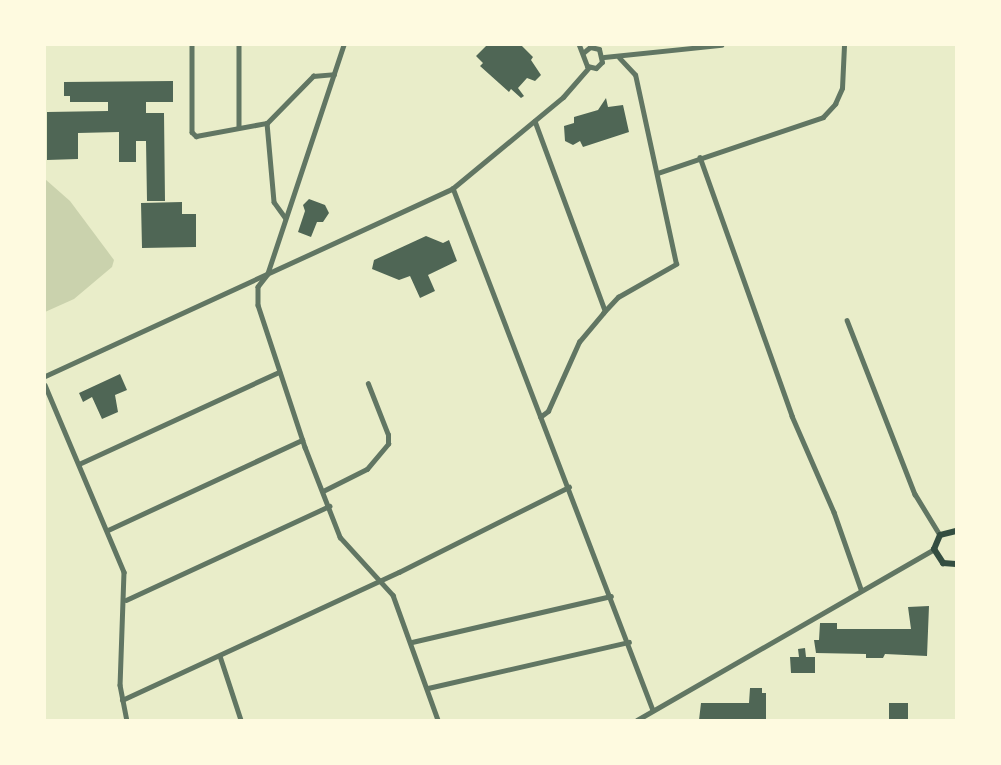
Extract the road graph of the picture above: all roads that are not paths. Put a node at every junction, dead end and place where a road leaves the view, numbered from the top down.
1 (192, 45) edge
2 (239, 45) edge
3 (344, 45) edge
4 (579, 45) edge
5 (721, 45) edge
6 (844, 45) edge
7 (584, 52) junction
8 (604, 57) junction
9 (619, 58) junction
10 (589, 67) junction
11 (334, 74) junction
12 (535, 121) junction
13 (267, 123) junction
14 (239, 126) junction
15 (700, 157) junction
16 (658, 173) junction
17 (453, 188) junction
18 (285, 217) junction
19 (268, 274) junction
20 (605, 310) junction
21 (847, 320) dead end
22 (279, 372) junction
23 (45, 376) edge
24 (368, 384) dead end
25 (45, 385) edge
26 (540, 417) junction
27 (302, 440) junction
28 (81, 463) junction
29 (569, 487) junction
30 (323, 491) junction
31 (329, 506) junction
32 (108, 530) junction
33 (956, 531) edge
34 (940, 535) junction
35 (934, 549) junction
36 (956, 564) edge
37 (383, 580) junction
38 (861, 589) junction
39 (611, 597) junction
40 (126, 600) junction
41 (412, 642) junction
42 (629, 642) junction
43 (220, 656) junction
44 (428, 688) junction
45 (122, 700) junction
46 (653, 710) junction
47 (127, 720) edge
48 (241, 720) edge
49 (438, 720) edge
50 (637, 720) edge

1 - 14 street
2 - 14 street
3 - 11 street
4 - 7 street
5 - 9 street
6 - 15 street
7 - 8 street
7 - 10 street
8 - 9 street
8 - 10 street
9 - 16 street
10 - 12 street
11 - 13 street
11 - 18 street
12 - 17 street
12 - 20 street
13 - 14 street
13 - 18 street
15 - 16 street
15 - 38 street
16 - 20 street
17 - 19 street
17 - 26 street
18 - 19 street
19 - 22 street
19 - 23 street
20 - 26 street
21 - 34 street
22 - 27 street
22 - 28 street
24 - 30 street
25 - 28 street
26 - 29 street
27 - 30 street
27 - 32 street
28 - 32 street
29 - 37 street
29 - 39 street
30 - 31 street
31 - 37 street
31 - 40 street
32 - 40 street
33 - 34 main road
34 - 35 main road
35 - 36 main road
35 - 38 street
37 - 41 street
37 - 43 street
38 - 46 street
39 - 41 street
39 - 42 street
40 - 45 street
41 - 44 street
42 - 44 street
42 - 46 street
43 - 45 street
43 - 48 street
44 - 49 street
45 - 47 street
46 - 50 street

